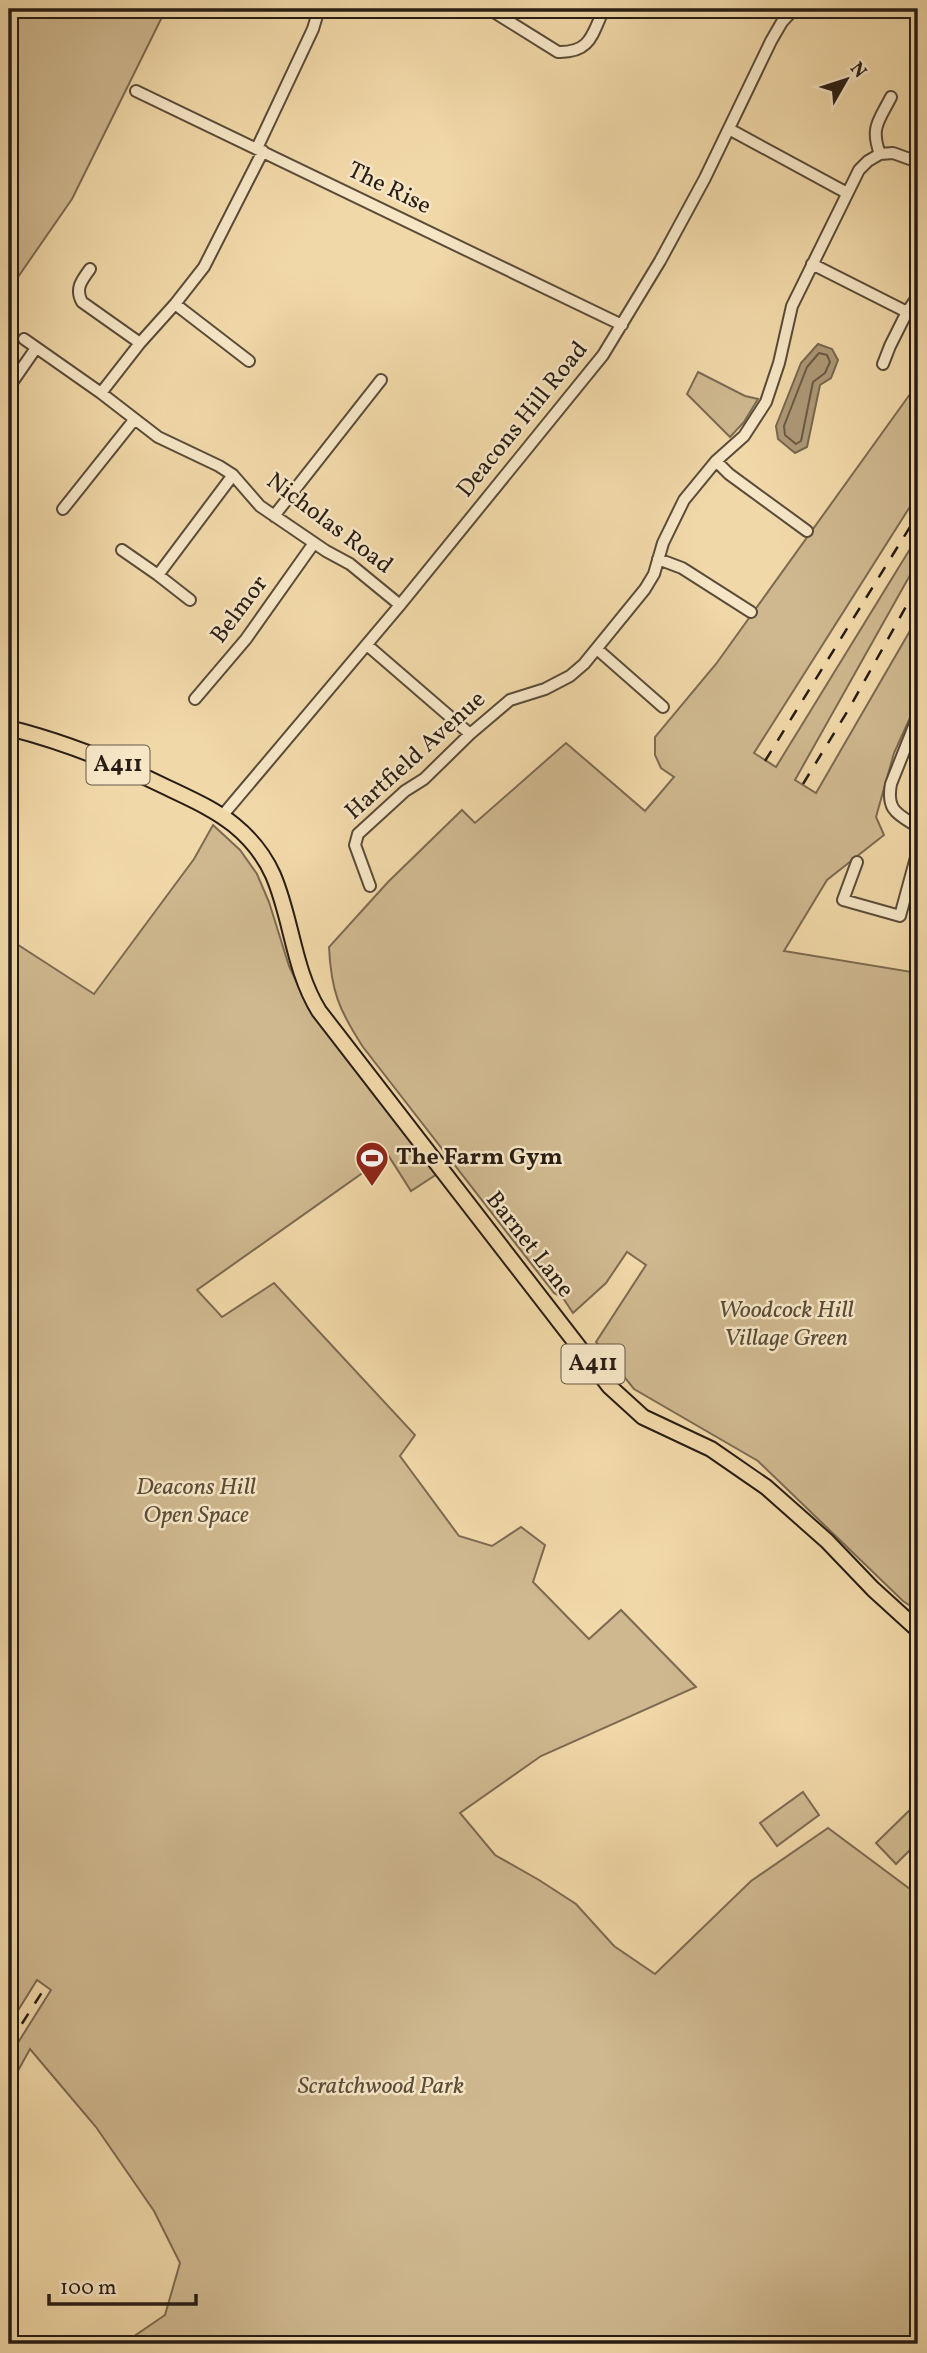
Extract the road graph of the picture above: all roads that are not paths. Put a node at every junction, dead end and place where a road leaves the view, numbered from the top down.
1 (319, 9) edge
2 (489, 9) edge
3 (604, 9) edge
4 (794, 9) edge
5 (136, 91) dead end
6 (891, 97) dead end
7 (729, 129) junction
8 (260, 150) junction
9 (880, 154) junction
10 (918, 162) edge
11 (847, 193) junction
12 (812, 264) junction
13 (90, 269) dead end
14 (918, 296) edge
15 (175, 304) junction
16 (907, 312) junction
17 (622, 325) junction
18 (24, 339) dead end
19 (140, 343) junction
20 (36, 348) junction
21 (249, 361) dead end
22 (883, 364) dead end
23 (381, 380) dead end
24 (9, 387) edge
25 (101, 393) junction
26 (134, 420) junction
27 (716, 461) junction
28 (233, 475) junction
29 (63, 509) dead end
30 (274, 516) junction
31 (807, 531) dead end
32 (314, 543) junction
33 (122, 550) dead end
34 (659, 559) junction
35 (158, 575) junction
36 (190, 600) dead end
37 (400, 605) junction
38 (751, 612) dead end
39 (367, 645) junction
40 (597, 649) junction
41 (195, 699) dead end
42 (663, 706) dead end
43 (918, 716) edge
44 (9, 728) edge
45 (470, 734) junction
46 (222, 816) junction
47 (918, 827) edge
48 (918, 850) edge
49 (857, 862) dead end
50 (370, 886) dead end
51 (918, 1630) edge

1 - 8 street
2 - 3 street
4 - 7 street, Deacons Hill Road
5 - 8 street, The Rise
6 - 9 street
7 - 11 street
7 - 17 street, Deacons Hill Road
8 - 15 street
8 - 17 street, The Rise
9 - 10 street
9 - 11 street, Hartfield Avenue
11 - 12 street, Hartfield Avenue
12 - 16 street
12 - 27 street, Hartfield Avenue
13 - 19 street
14 - 16 street
15 - 19 street
15 - 21 street
16 - 22 street
17 - 37 street, Deacons Hill Road
18 - 20 street, Nicholas Road
19 - 25 street
20 - 24 street
20 - 25 street, Nicholas Road
23 - 30 street
25 - 26 street, Nicholas Road
26 - 28 street, Nicholas Road
26 - 29 street
27 - 31 street
27 - 34 street, Hartfield Avenue
28 - 30 street, Nicholas Road
28 - 35 street
30 - 32 street, Nicholas Road
32 - 37 street, Nicholas Road
32 - 41 street, Belmor
33 - 35 street
34 - 38 street
34 - 40 street, Hartfield Avenue
35 - 36 street
37 - 39 street, Deacons Hill Road
39 - 45 street
39 - 46 street, Deacons Hill Road
40 - 42 street
40 - 45 street, Hartfield Avenue
43 - 47 street
44 - 46 main road, Barnet Lane / A411
45 - 50 street, Hartfield Avenue
46 - 51 main road, Barnet Lane / A411
48 - 49 street

